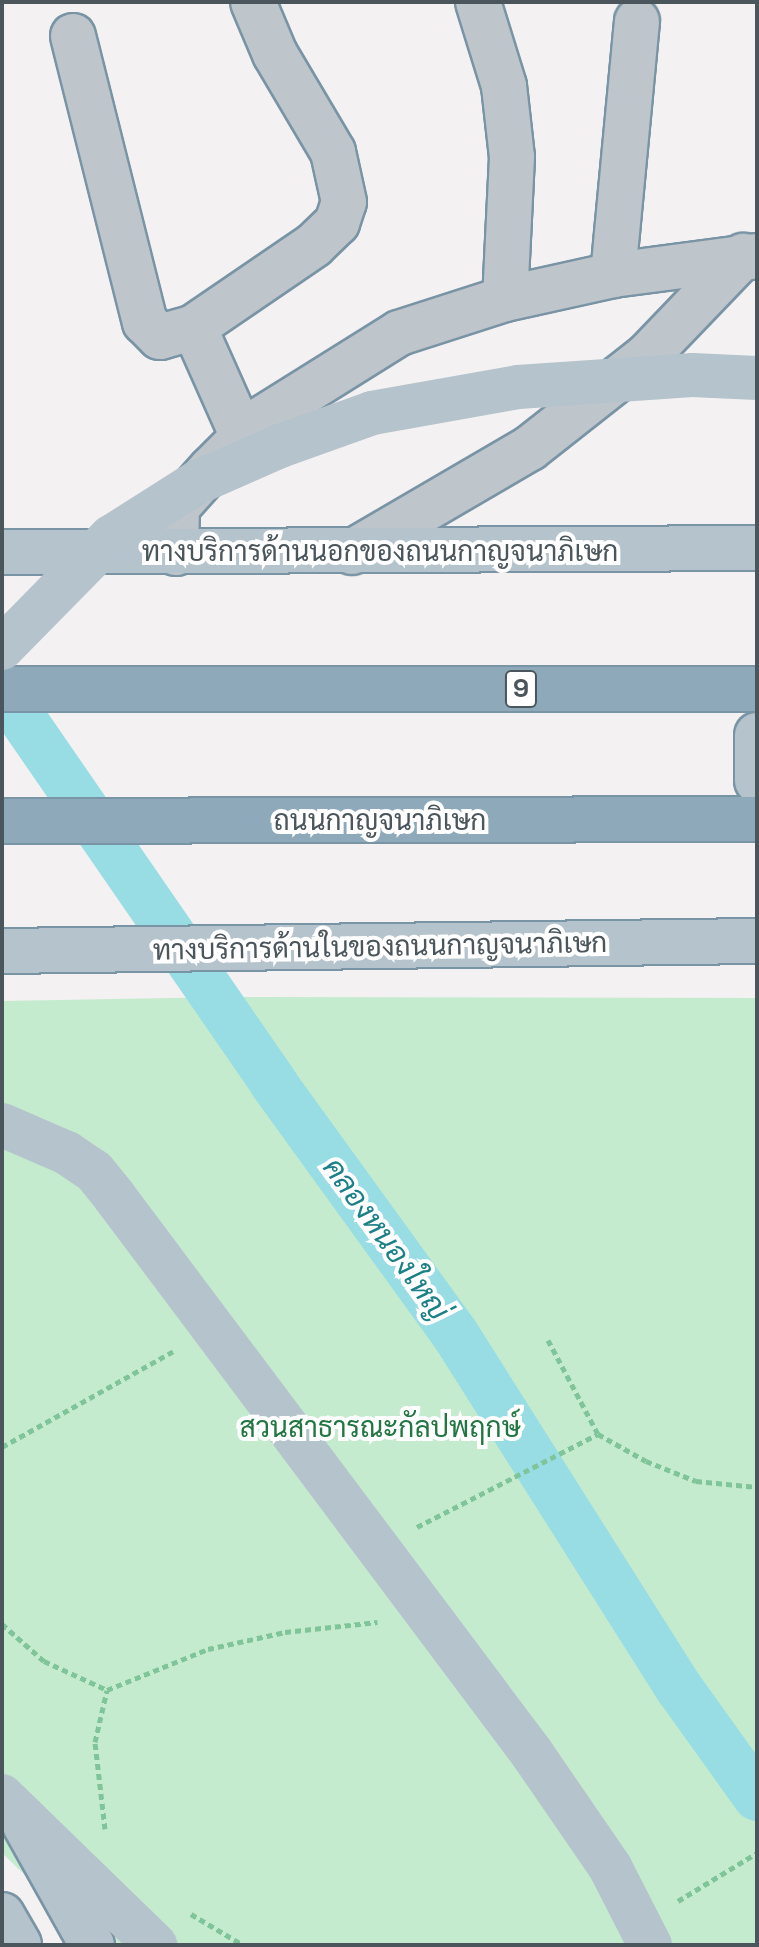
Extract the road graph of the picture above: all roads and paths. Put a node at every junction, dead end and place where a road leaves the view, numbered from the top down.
1 (253, 2) edge
2 (478, 2) edge
3 (637, 21) dead end
4 (73, 36) dead end
5 (750, 256) edge
6 (613, 275) junction
7 (505, 299) junction
8 (194, 327) junction
9 (757, 378) edge
10 (243, 437) junction
11 (757, 548) edge
12 (2, 552) edge
13 (352, 552) junction
14 (176, 553) junction
15 (2, 648) edge
16 (2, 689) edge
17 (757, 689) edge
18 (757, 735) edge
19 (757, 781) edge
20 (757, 819) edge
21 (2, 821) edge
22 (757, 941) edge
23 (2, 951) edge
24 (2, 1125) edge
25 (548, 1340) dead end
26 (181, 1348) dead end
27 (598, 1434) junction
28 (2, 1447) edge
29 (757, 1487) edge
30 (466, 1504) dead end
31 (390, 1620) dead end
32 (2, 1624) edge
33 (107, 1690) junction
34 (2, 1784) edge
35 (2, 1796) edge
36 (108, 1834) dead end
37 (756, 1853) edge
38 (2, 1915) edge
39 (659, 1926) edge
40 (167, 1927) edge
41 (19, 1945) edge
42 (92, 1945) edge
43 (243, 1945) edge

1 - 8 street
2 - 7 street
3 - 6 street
4 - 8 street
5 - 6 street
5 - 13 street
6 - 7 street
7 - 10 street
8 - 10 street
9 - 15 main road, bridge
10 - 14 street
11 - 13 main road, ทางบริการด้านนอกของถนนกาญจนาภิเษก
12 - 14 main road, ทางบริการด้านนอกของถนนกาญจนาภิเษก
13 - 14 main road, ทางบริการด้านนอกของถนนกาญจนาภิเษก
16 - 17 highway, 9
18 - 19 main road
20 - 21 highway, ถนนกาญจนาภิเษก
22 - 23 main road, ทางบริการด้านในของถนนกาญจนาภิเษก
24 - 39 main road, bridge
25 - 27 path
26 - 28 path
27 - 29 path
27 - 30 path
31 - 33 path
32 - 33 path
33 - 36 path
34 - 42 main road, bridge
35 - 40 main road, bridge
37 - 39 path
38 - 41 main road
40 - 43 path

